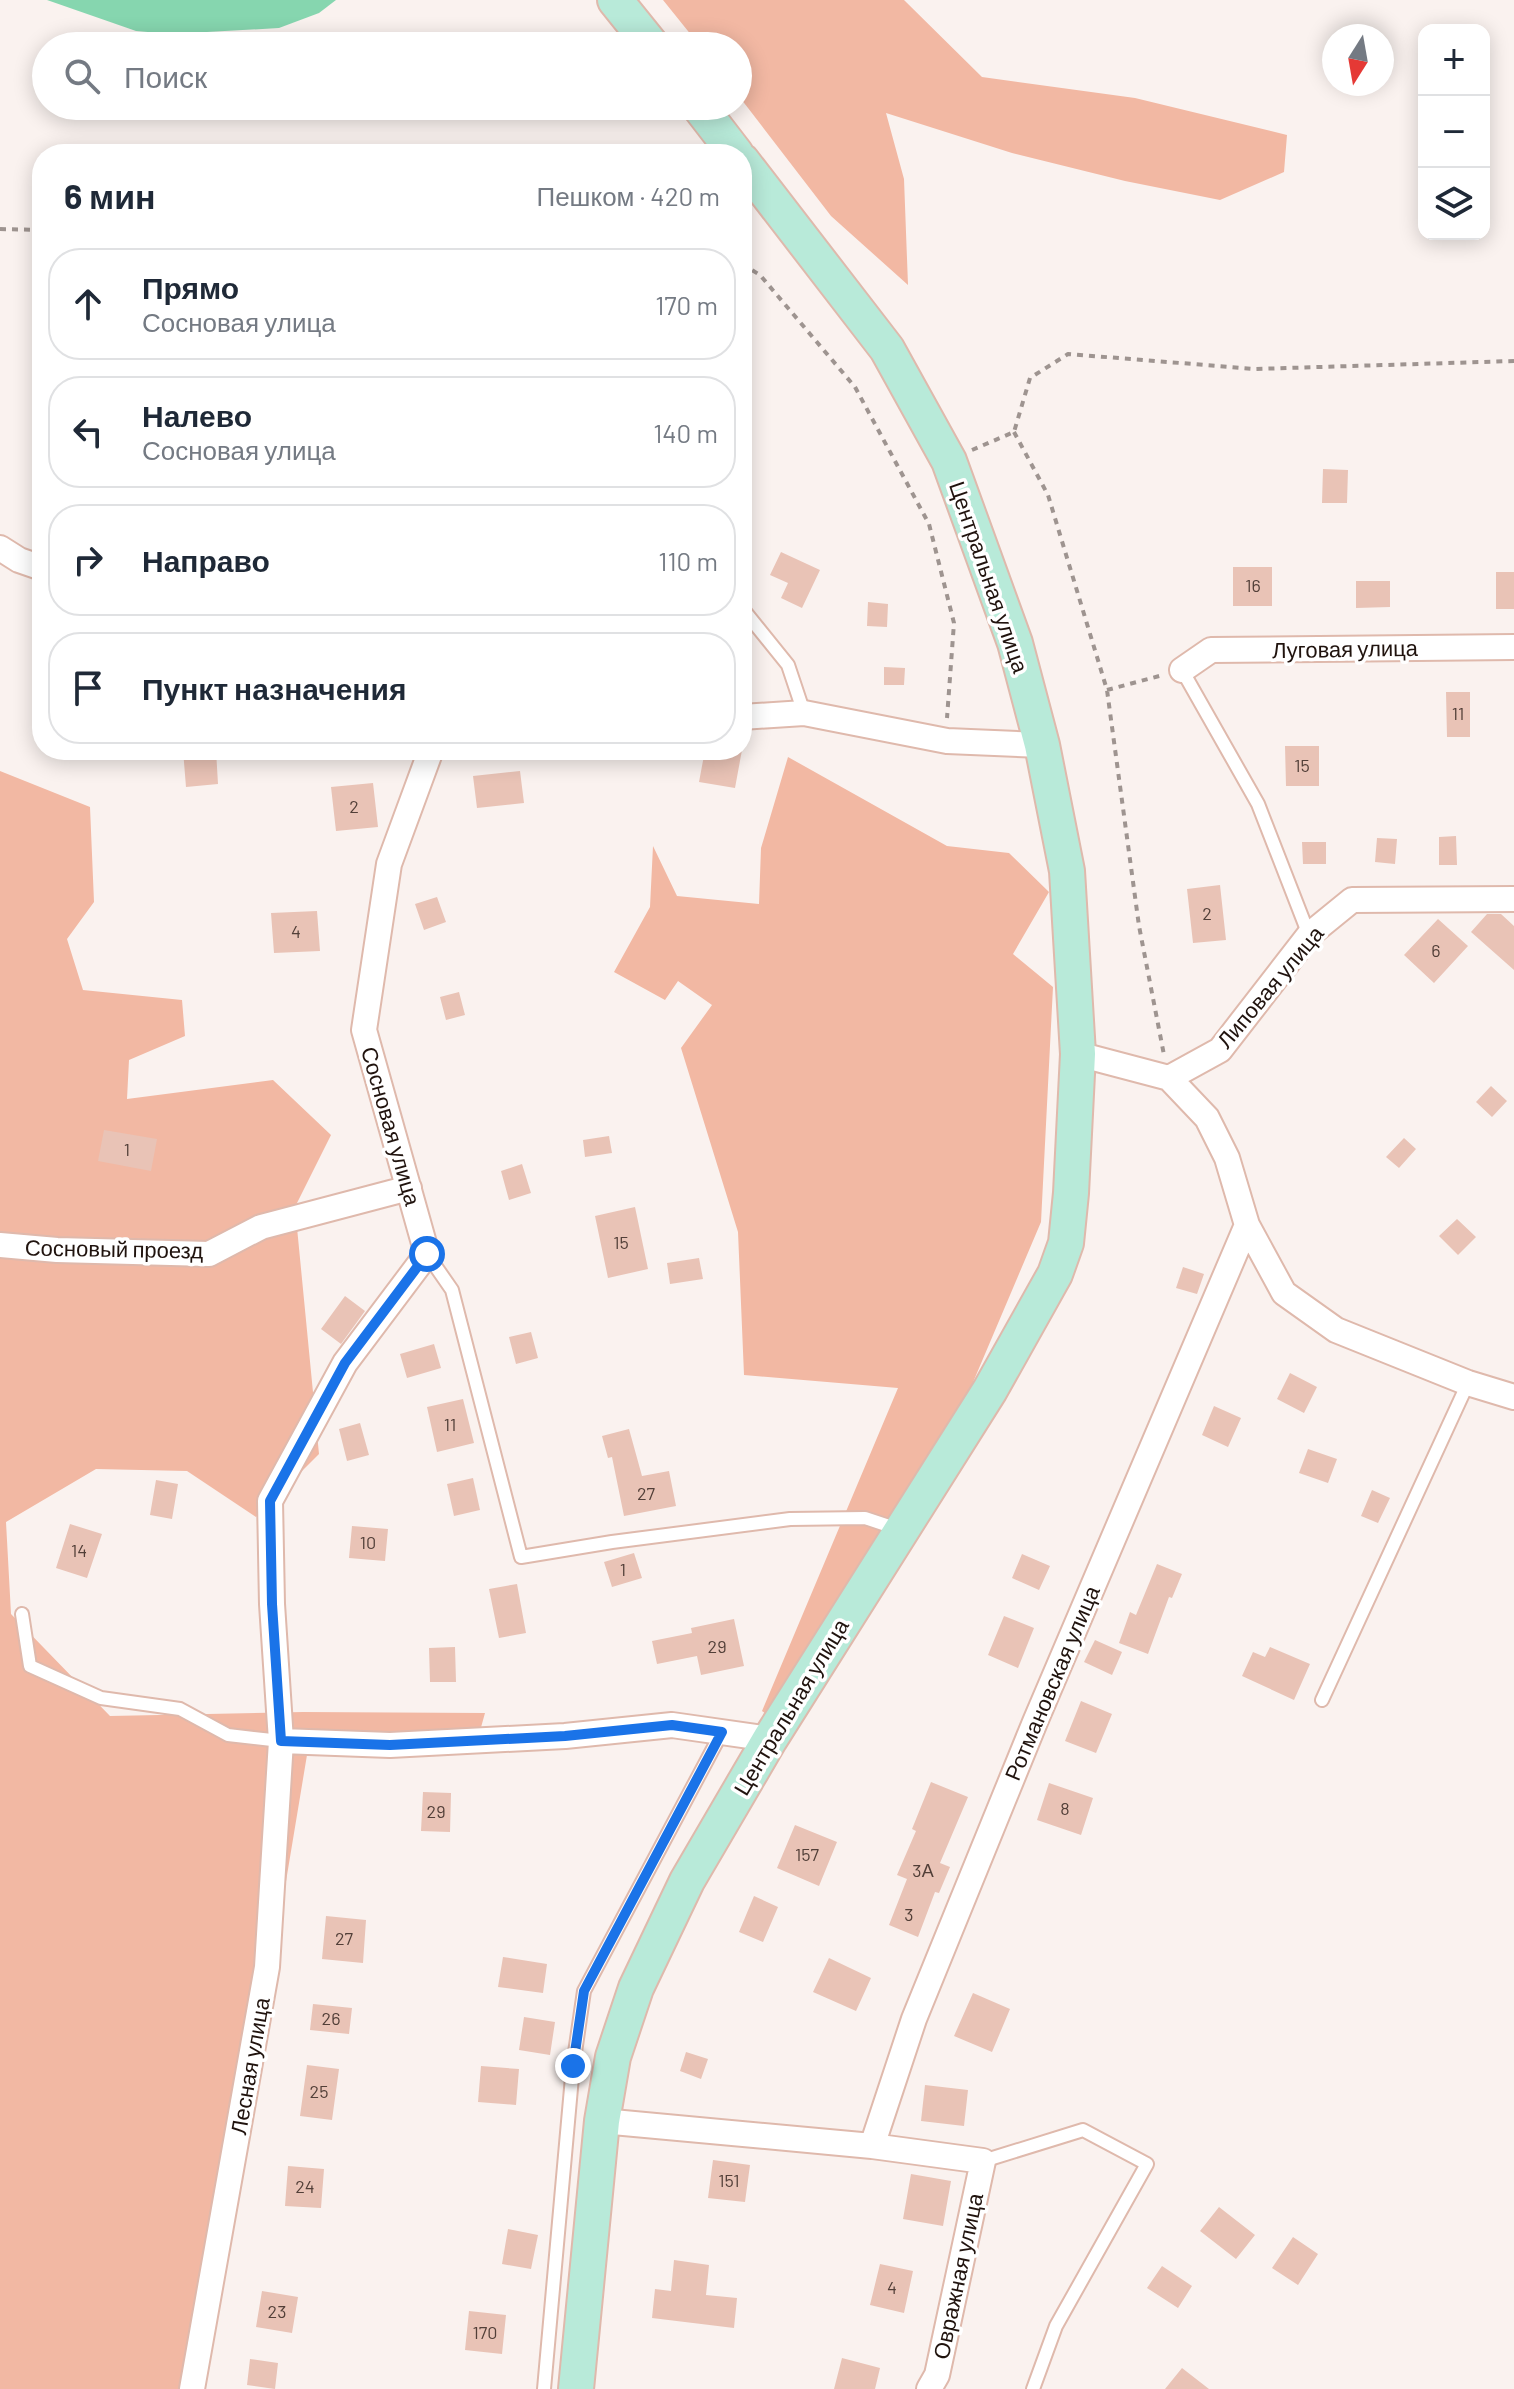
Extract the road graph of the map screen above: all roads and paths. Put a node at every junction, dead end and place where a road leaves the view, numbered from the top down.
1 (615, 0) edge
2 (641, 32) edge
3 (710, 120) edge
4 (728, 144) edge
5 (752, 174) edge
6 (0, 229) edge
7 (32, 230) edge
8 (752, 270) edge
9 (1514, 361) edge
10 (1014, 432) junction
11 (949, 461) junction
12 (0, 548) edge
13 (32, 565) edge
14 (752, 620) edge
15 (1514, 647) edge
16 (1182, 670) junction
17 (1107, 690) junction
18 (804, 713) junction
19 (752, 716) edge
20 (947, 741) junction
21 (1042, 745) junction
22 (427, 760) edge
23 (1514, 899) edge
24 (1309, 935) junction
25 (1078, 1054) junction
26 (1169, 1078) junction
27 (409, 1188) junction
28 (1247, 1225) junction
29 (0, 1245) edge
30 (427, 1254) junction
31 (1468, 1383) junction
32 (1514, 1397) edge
33 (900, 1530) junction
34 (22, 1614) dead end
35 (1322, 1700) dead end
36 (722, 1732) junction
37 (770, 1739) junction
38 (281, 1741) junction
39 (602, 2121) junction
40 (872, 2146) junction
41 (983, 2161) junction
42 (192, 2389) edge
43 (544, 2389) edge
44 (576, 2389) edge
45 (929, 2389) edge
46 (1033, 2389) edge

1 - 2 street
3 - 4 street
5 - 11 street, Центральная улица
6 - 7 path
8 - 20 path
9 - 10 path
10 - 11 path
10 - 17 path
11 - 21 street, Центральная улица
12 - 13 street
14 - 18 lane
15 - 16 street, Луговая улица
16 - 17 path
16 - 24 lane
17 - 26 path
18 - 19 street
18 - 20 street
20 - 21 street
21 - 25 street, Центральная улица
22 - 27 street, Сосновая улица
23 - 24 street, Липовая улица
24 - 26 street, Липовая улица
25 - 26 street
25 - 33 street, Центральная улица
26 - 28 street
27 - 29 street, Сосновый проезд
27 - 30 street, Сосновая улица
28 - 31 street
28 - 40 street, Ротмановская улица
30 - 33 lane
30 - 38 street
31 - 32 street
31 - 35 lane
33 - 37 street, Центральная улица
34 - 38 lane
36 - 37 street
36 - 38 street
36 - 43 lane
37 - 39 street, Центральная улица
38 - 42 street, Лесная улица
39 - 40 street
39 - 44 street, Центральная улица
40 - 41 street
41 - 45 street, Овражная улица
41 - 46 lane

